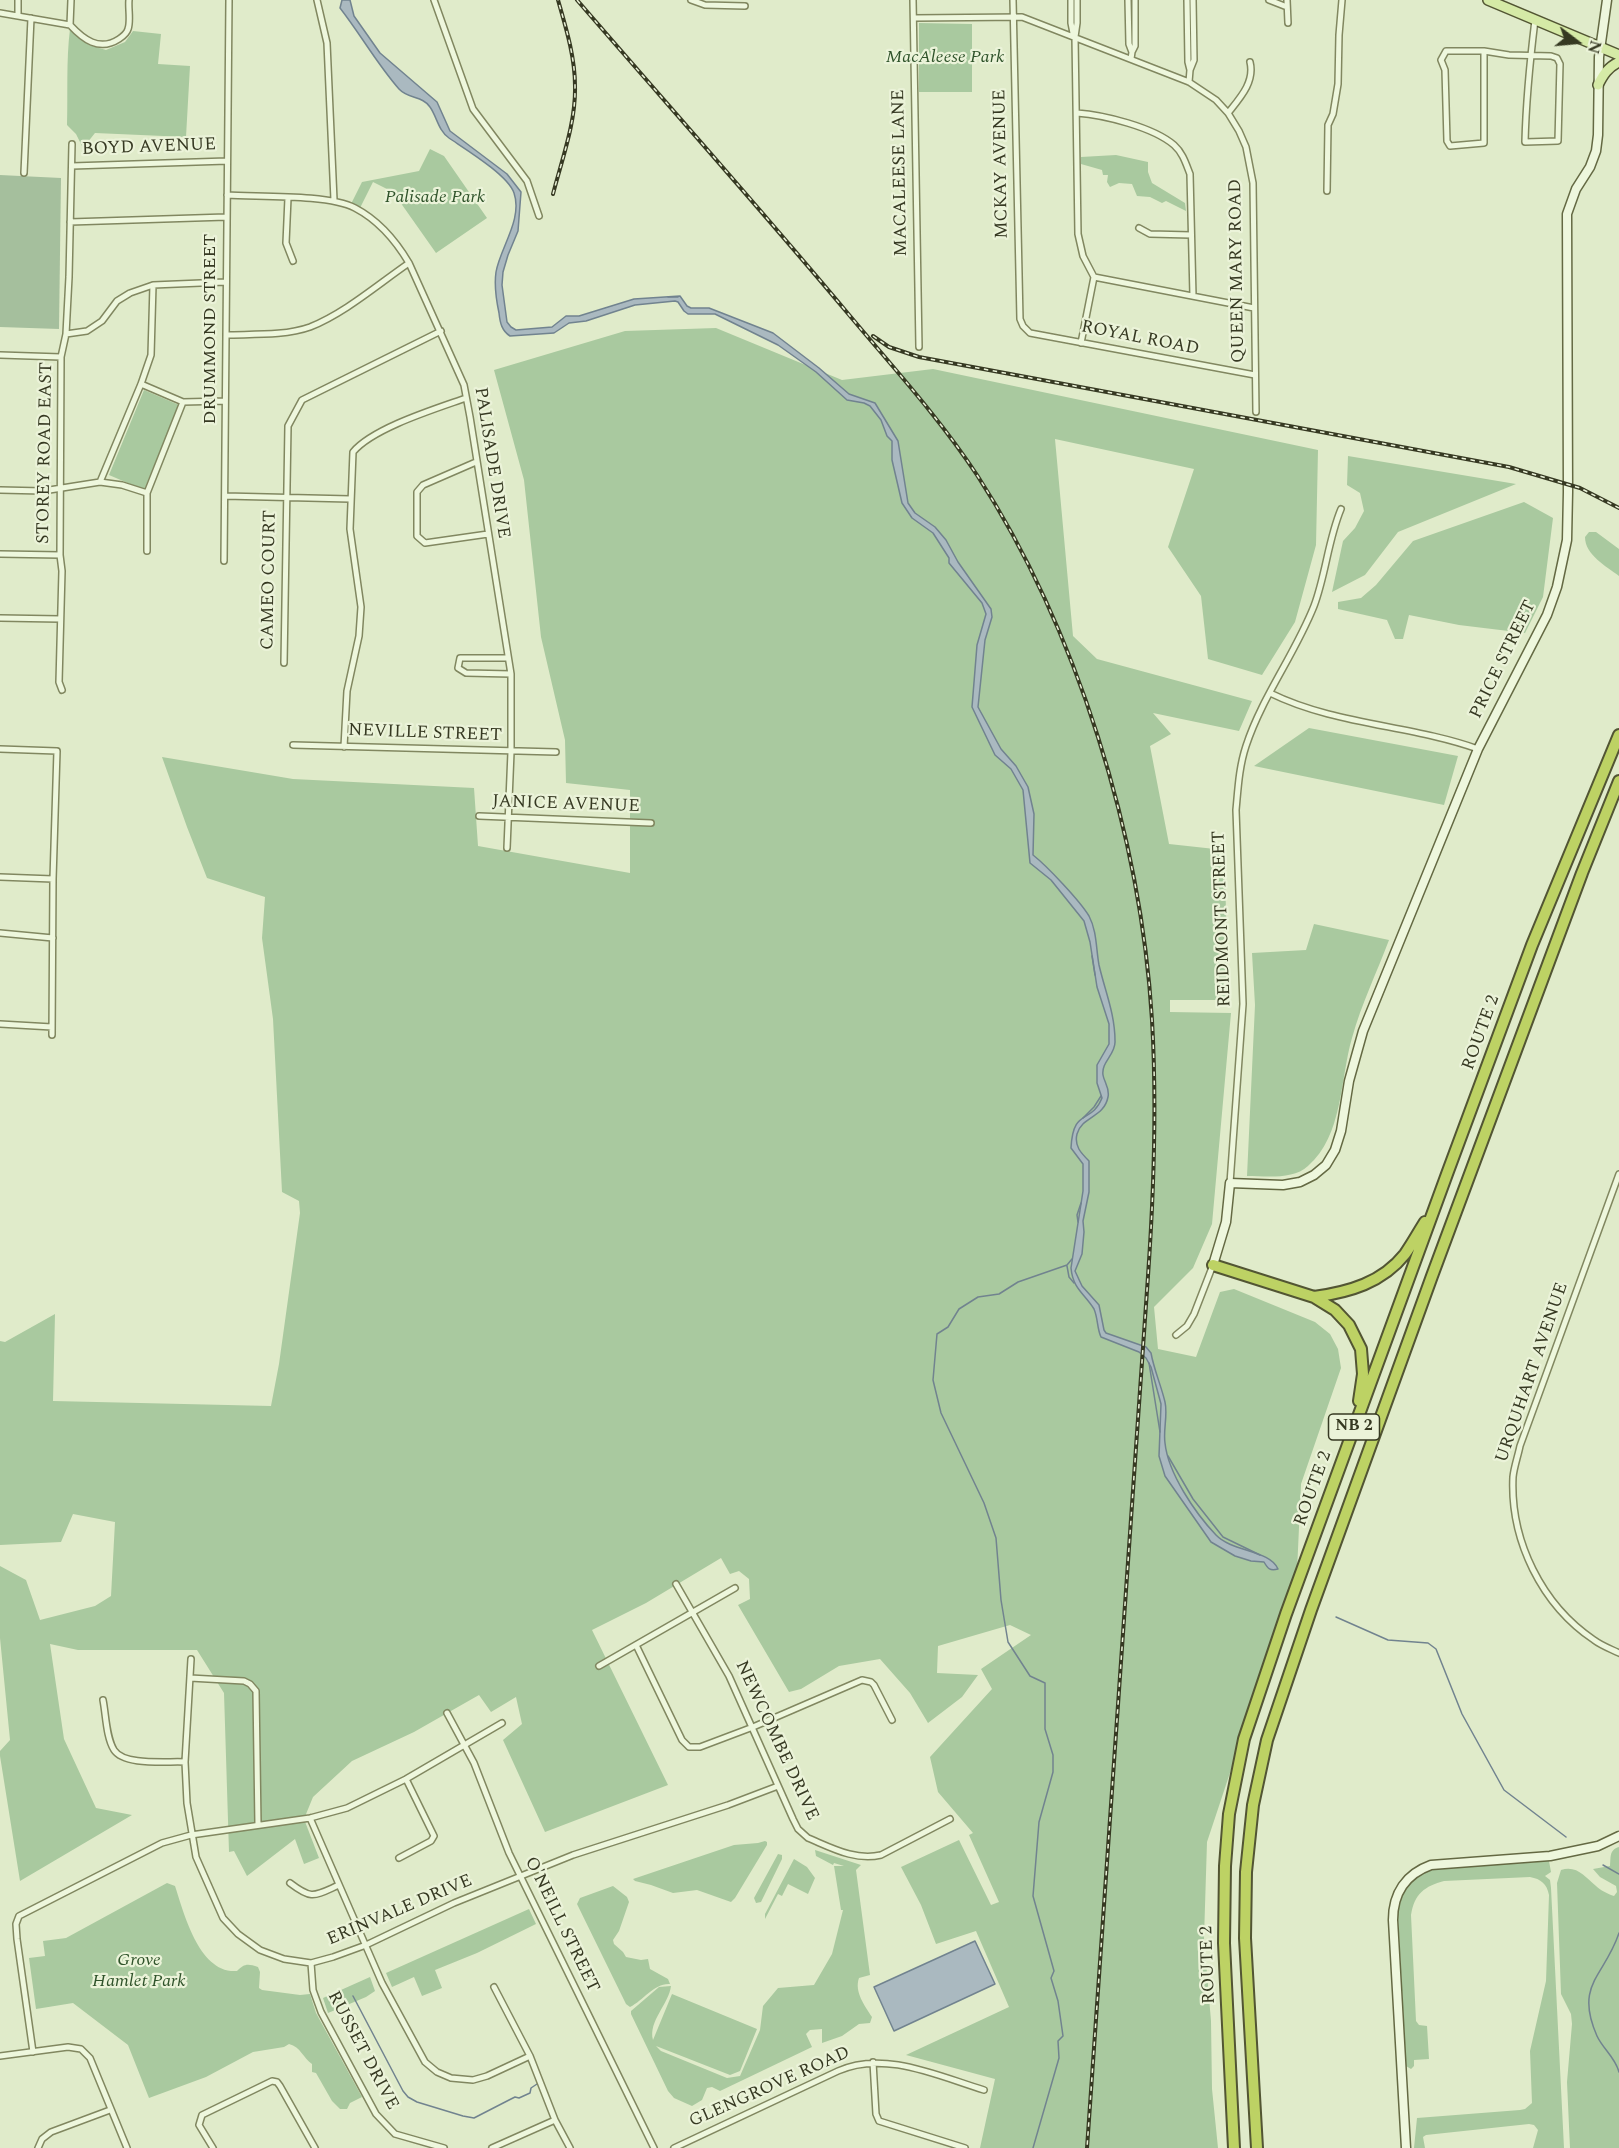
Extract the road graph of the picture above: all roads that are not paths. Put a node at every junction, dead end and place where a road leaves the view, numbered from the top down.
1 (18, 0) edge
2 (71, 0) edge
3 (129, 0) edge
4 (229, 0) edge
5 (317, 0) edge
6 (434, 0) edge
7 (691, 0) edge
8 (913, 0) edge
9 (1013, 0) edge
10 (1071, 0) edge
11 (1077, 0) edge
12 (1128, 0) edge
13 (1135, 0) edge
14 (1187, 0) edge
15 (1193, 0) edge
16 (1269, 0) edge
17 (1287, 0) edge
18 (1342, 0) edge
19 (1488, 0) edge
20 (1607, 0) edge
21 (745, 6) dead end
22 (1287, 7) junction
23 (0, 13) edge
24 (18, 16) junction
25 (1014, 17) junction
26 (31, 18) junction
27 (914, 18) junction
28 (1535, 20) junction
29 (1288, 23) dead end
30 (70, 25) junction
31 (1074, 37) junction
32 (1600, 48) junction
33 (1484, 51) junction
34 (1132, 52) junction
35 (1619, 55) edge
36 (1531, 56) junction
37 (1131, 59) junction
38 (1250, 62) dead end
39 (1619, 62) edge
40 (1190, 69) junction
41 (1189, 82) junction
42 (1598, 86) junction
43 (1228, 112) junction
44 (1077, 113) junction
45 (72, 144) dead end
46 (227, 161) junction
47 (72, 166) junction
48 (24, 173) dead end
49 (1327, 191) dead end
50 (227, 195) junction
51 (288, 198) junction
52 (334, 200) junction
53 (539, 216) dead end
54 (226, 217) junction
55 (70, 222) junction
56 (1139, 228) dead end
57 (1191, 235) junction
58 (293, 261) dead end
59 (409, 263) junction
60 (1094, 277) junction
61 (225, 282) junction
62 (153, 285) junction
63 (1193, 296) junction
64 (1254, 308) junction
65 (1023, 326) joint
66 (441, 331) junction
67 (66, 334) junction
68 (226, 335) junction
69 (1081, 343) junction
70 (919, 346) dead end
71 (0, 355) edge
72 (61, 357) junction
73 (1255, 375) junction
74 (141, 384) junction
75 (466, 398) junction
76 (225, 401) junction
77 (183, 402) junction
78 (1256, 412) dead end
79 (476, 462) junction
80 (100, 482) junction
81 (60, 487) junction
82 (0, 490) edge
83 (147, 493) junction
84 (225, 496) junction
85 (286, 498) junction
86 (350, 499) junction
87 (1341, 509) dead end
88 (488, 534) junction
89 (147, 551) dead end
90 (0, 554) edge
91 (60, 555) junction
92 (224, 561) dead end
93 (0, 618) edge
94 (60, 619) junction
95 (508, 658) junction
96 (284, 663) dead end
97 (511, 674) junction
98 (62, 690) dead end
99 (1270, 693) junction
100 (1619, 735) edge
101 (293, 745) dead end
102 (344, 747) junction
103 (0, 749) edge
104 (1479, 749) junction
105 (511, 752) junction
106 (556, 752) dead end
107 (1619, 780) edge
108 (479, 816) dead end
109 (508, 818) junction
110 (651, 823) dead end
111 (507, 848) dead end
112 (0, 877) edge
113 (53, 879) junction
114 (0, 933) edge
115 (53, 938) junction
116 (0, 1024) edge
117 (52, 1027) junction
118 (52, 1035) dead end
119 (1447, 1174) junction
120 (1619, 1174) edge
121 (1230, 1183) junction
122 (1213, 1265) junction
123 (1314, 1297) junction
124 (1176, 1335) dead end
125 (1343, 1459) junction
126 (676, 1584) dead end
127 (735, 1588) dead end
128 (693, 1612) junction
129 (636, 1645) junction
130 (1619, 1653) edge
131 (190, 1659) dead end
132 (599, 1666) dead end
133 (190, 1678) junction
134 (103, 1700) dead end
135 (447, 1713) dead end
136 (892, 1720) dead end
137 (502, 1723) dead end
138 (753, 1727) junction
139 (464, 1743) junction
140 (185, 1762) junction
141 (406, 1779) junction
142 (778, 1786) junction
143 (310, 1818) junction
144 (950, 1820) dead end
145 (258, 1825) junction
146 (191, 1834) junction
147 (1619, 1836) edge
148 (399, 1858) dead end
149 (521, 1878) junction
150 (290, 1883) dead end
151 (339, 1885) junction
152 (366, 1945) junction
153 (311, 1963) junction
154 (494, 1987) dead end
155 (33, 2052) junction
156 (0, 2056) edge
157 (530, 2056) junction
158 (873, 2062) junction
159 (984, 2090) dead end
160 (110, 2110) junction
161 (555, 2120) junction
162 (429, 2146) edge
163 (38, 2148) edge
164 (127, 2148) edge
165 (213, 2148) edge
166 (315, 2148) edge
167 (444, 2148) edge
168 (492, 2148) edge
169 (570, 2148) edge
170 (654, 2148) edge
171 (674, 2148) edge
172 (965, 2148) edge
173 (1234, 2148) edge
174 (1257, 2148) edge
175 (1406, 2148) edge

1 - 24 street
2 - 30 street
3 - 30 street
4 - 46 street, DRUMMOND STREET
5 - 52 street
6 - 53 street
7 - 21 street
8 - 27 street, MACALEESE LANE
9 - 25 street, MCKAY AVENUE
10 - 31 street
11 - 31 street
12 - 34 street
13 - 34 street
14 - 40 street
15 - 40 street
16 - 22 street
17 - 22 street
18 - 49 street
19 - 28 main road
20 - 32 street, PRICE STREET
22 - 29 street
23 - 24 street
24 - 26 street
25 - 27 street, QUEEN MARY ROAD
25 - 31 street, QUEEN MARY ROAD
25 - 65 street, MCKAY AVENUE
26 - 30 street
26 - 48 street
27 - 70 street, MACALEESE LANE
28 - 32 main road
28 - 36 street
31 - 37 street, QUEEN MARY ROAD
31 - 44 street
32 - 35 main road
32 - 42 street, PRICE STREET
33 - 33 street
33 - 36 street
34 - 37 street
36 - 36 street
37 - 41 street, QUEEN MARY ROAD
38 - 43 street
39 - 42 main road
40 - 41 street
41 - 43 street, QUEEN MARY ROAD
42 - 104 street, PRICE STREET
43 - 64 street, QUEEN MARY ROAD
44 - 57 street
44 - 60 street
45 - 47 street, STOREY ROAD EAST
46 - 47 street, BOYD AVENUE
46 - 50 street, DRUMMOND STREET
47 - 55 street, STOREY ROAD EAST
50 - 51 street, PALISADE DRIVE
50 - 54 street, DRUMMOND STREET
51 - 52 street, PALISADE DRIVE
51 - 58 street
52 - 59 street, PALISADE DRIVE
54 - 55 street
54 - 61 street, DRUMMOND STREET
55 - 67 street, STOREY ROAD EAST
56 - 57 street
57 - 63 street
59 - 66 street, PALISADE DRIVE
59 - 68 street
60 - 63 street
60 - 69 street
61 - 62 street
61 - 68 street, DRUMMOND STREET
62 - 67 street
62 - 74 street
63 - 64 street
64 - 73 street, QUEEN MARY ROAD
65 - 69 street, ROYAL ROAD
66 - 75 street, PALISADE DRIVE
66 - 85 street, CAMEO COURT
67 - 72 street, STOREY ROAD EAST
68 - 76 street, DRUMMOND STREET
69 - 73 street, ROYAL ROAD
71 - 72 street
72 - 81 street, STOREY ROAD EAST
73 - 78 street, QUEEN MARY ROAD
74 - 77 street
74 - 80 street
75 - 79 street, PALISADE DRIVE
75 - 86 street
76 - 77 street
76 - 84 street, DRUMMOND STREET
77 - 83 street
79 - 88 street, PALISADE DRIVE
79 - 88 street
80 - 81 street
80 - 83 street
81 - 82 street
81 - 91 street, STOREY ROAD EAST
83 - 89 street
84 - 85 street
84 - 92 street, DRUMMOND STREET
85 - 86 street
85 - 96 street, CAMEO COURT
86 - 102 street
87 - 99 street, REIDMONT STREET
88 - 95 street, PALISADE DRIVE
90 - 91 street
91 - 94 street, STOREY ROAD EAST
93 - 94 street
94 - 98 street, STOREY ROAD EAST
95 - 97 street, PALISADE DRIVE
95 - 97 street
97 - 105 street, PALISADE DRIVE
99 - 104 street
99 - 121 street, REIDMONT STREET
100 - 119 highway, ROUTE 2 / NB 2
101 - 102 street, NEVILLE STREET
102 - 105 street, NEVILLE STREET
103 - 113 street
104 - 121 street, PRICE STREET
105 - 106 street, NEVILLE STREET
105 - 109 street, PALISADE DRIVE
107 - 174 highway, ROUTE 2 / NB 2
108 - 109 street, JANICE AVENUE
109 - 110 street, JANICE AVENUE
109 - 111 street, PALISADE DRIVE
112 - 113 street
113 - 115 street
114 - 115 street
115 - 117 street
116 - 117 street
117 - 118 street
119 - 123 highway
119 - 125 highway, ROUTE 2 / NB 2
120 - 130 street, URQUHART AVENUE
121 - 122 street, REIDMONT STREET
122 - 123 highway
122 - 124 street, REIDMONT STREET
123 - 125 highway
125 - 173 highway, ROUTE 2 / NB 2
126 - 128 street, NEWCOMBE DRIVE
127 - 128 street
128 - 129 street
128 - 138 street, NEWCOMBE DRIVE
129 - 132 street
129 - 138 street
131 - 133 street, ERINVALE DRIVE
133 - 140 street, ERINVALE DRIVE
133 - 145 street
134 - 140 street
135 - 139 street, O'NEILL STREET
136 - 138 street
137 - 139 street
138 - 142 street, NEWCOMBE DRIVE
139 - 141 street
139 - 149 street, O'NEILL STREET
140 - 146 street, ERINVALE DRIVE
141 - 143 street
141 - 148 street
142 - 144 street, NEWCOMBE DRIVE
142 - 149 street, ERINVALE DRIVE
143 - 145 street
143 - 151 street
145 - 146 street
146 - 153 street, ERINVALE DRIVE
146 - 155 street
147 - 175 street
149 - 152 street, ERINVALE DRIVE
149 - 170 street, O'NEILL STREET
150 - 151 street
151 - 152 street
152 - 153 street, ERINVALE DRIVE
152 - 157 street
153 - 162 street, RUSSET DRIVE
154 - 157 street
155 - 156 street
155 - 160 street
157 - 161 street
158 - 159 street, GLENGROVE ROAD
158 - 171 street, GLENGROVE ROAD
158 - 172 street
160 - 163 street
160 - 164 street
161 - 168 street
161 - 169 street
162 - 167 street, RUSSET DRIVE
165 - 166 street

